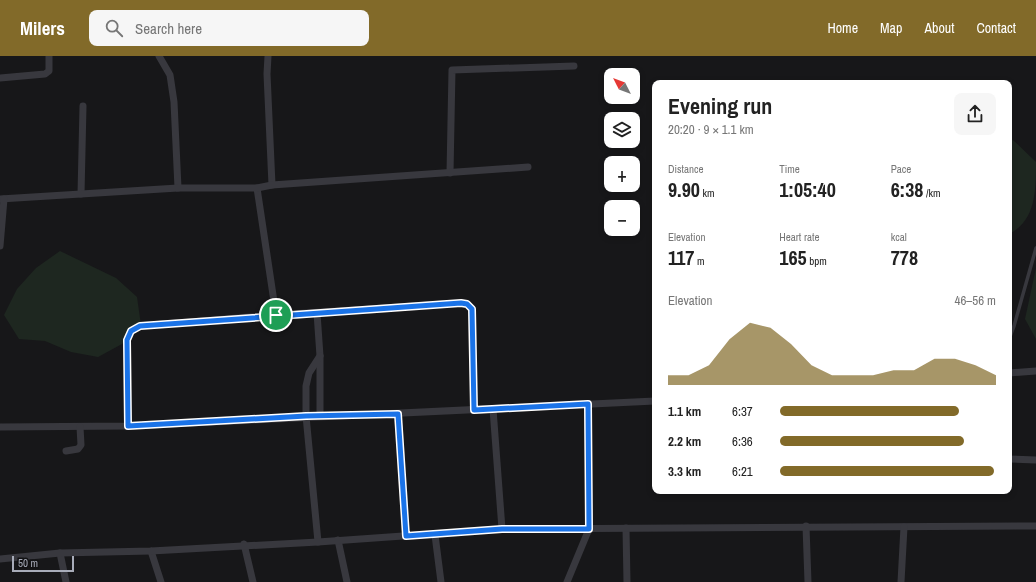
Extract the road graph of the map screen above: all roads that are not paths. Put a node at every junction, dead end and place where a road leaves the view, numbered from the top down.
1 (49, 56) edge
2 (160, 56) edge
3 (268, 56) edge
4 (574, 66) dead end
5 (0, 78) edge
6 (83, 106) dead end
7 (528, 167) dead end
8 (450, 173) junction
9 (272, 185) junction
10 (178, 188) junction
11 (257, 188) junction
12 (81, 194) junction
13 (2, 199) edge
14 (0, 246) edge
15 (1036, 248) edge
16 (317, 313) junction
17 (276, 315) junction
18 (1012, 331) edge
19 (320, 356) junction
20 (1036, 371) edge
21 (1012, 373) edge
22 (652, 401) edge
23 (588, 404) junction
24 (493, 409) junction
25 (474, 410) junction
26 (398, 414) junction
27 (306, 416) junction
28 (320, 416) junction
29 (128, 426) junction
30 (0, 427) edge
31 (80, 427) junction
32 (66, 451) dead end
33 (1012, 459) edge
34 (1036, 460) edge
35 (806, 526) junction
36 (1036, 526) edge
37 (904, 527) junction
38 (626, 528) junction
39 (502, 529) junction
40 (589, 529) junction
41 (435, 535) junction
42 (406, 536) junction
43 (338, 540) junction
44 (318, 542) junction
45 (244, 544) junction
46 (151, 550) junction
47 (60, 553) junction
48 (0, 559) edge
49 (66, 582) edge
50 (161, 582) edge
51 (253, 582) edge
52 (347, 582) edge
53 (440, 582) edge
54 (567, 582) edge
55 (627, 582) edge
56 (808, 582) edge
57 (901, 582) edge

1 - 5 street
2 - 10 street
3 - 9 street
4 - 8 street
6 - 12 street
7 - 8 street
8 - 9 street
9 - 11 street
10 - 11 street
10 - 12 street
11 - 17 street
12 - 13 street
13 - 14 street
15 - 18 lane
16 - 17 street
16 - 19 street
16 - 25 street
17 - 29 street
19 - 27 street
19 - 28 street
20 - 21 street
22 - 23 street
23 - 24 street
23 - 40 street
24 - 25 street
24 - 39 street
25 - 26 street
26 - 28 street
26 - 42 street
27 - 28 street
27 - 29 street
27 - 44 street
29 - 31 street
30 - 31 street
31 - 32 street
33 - 34 street
35 - 37 street
35 - 38 street
35 - 56 street
36 - 37 street
37 - 57 street
38 - 40 street
38 - 55 street
39 - 40 street
39 - 41 street
40 - 54 street
41 - 42 street
41 - 53 street
42 - 43 street
43 - 44 street
43 - 52 street
44 - 45 street
45 - 46 street
45 - 51 street
46 - 47 street
46 - 50 street
47 - 48 street
47 - 49 street

